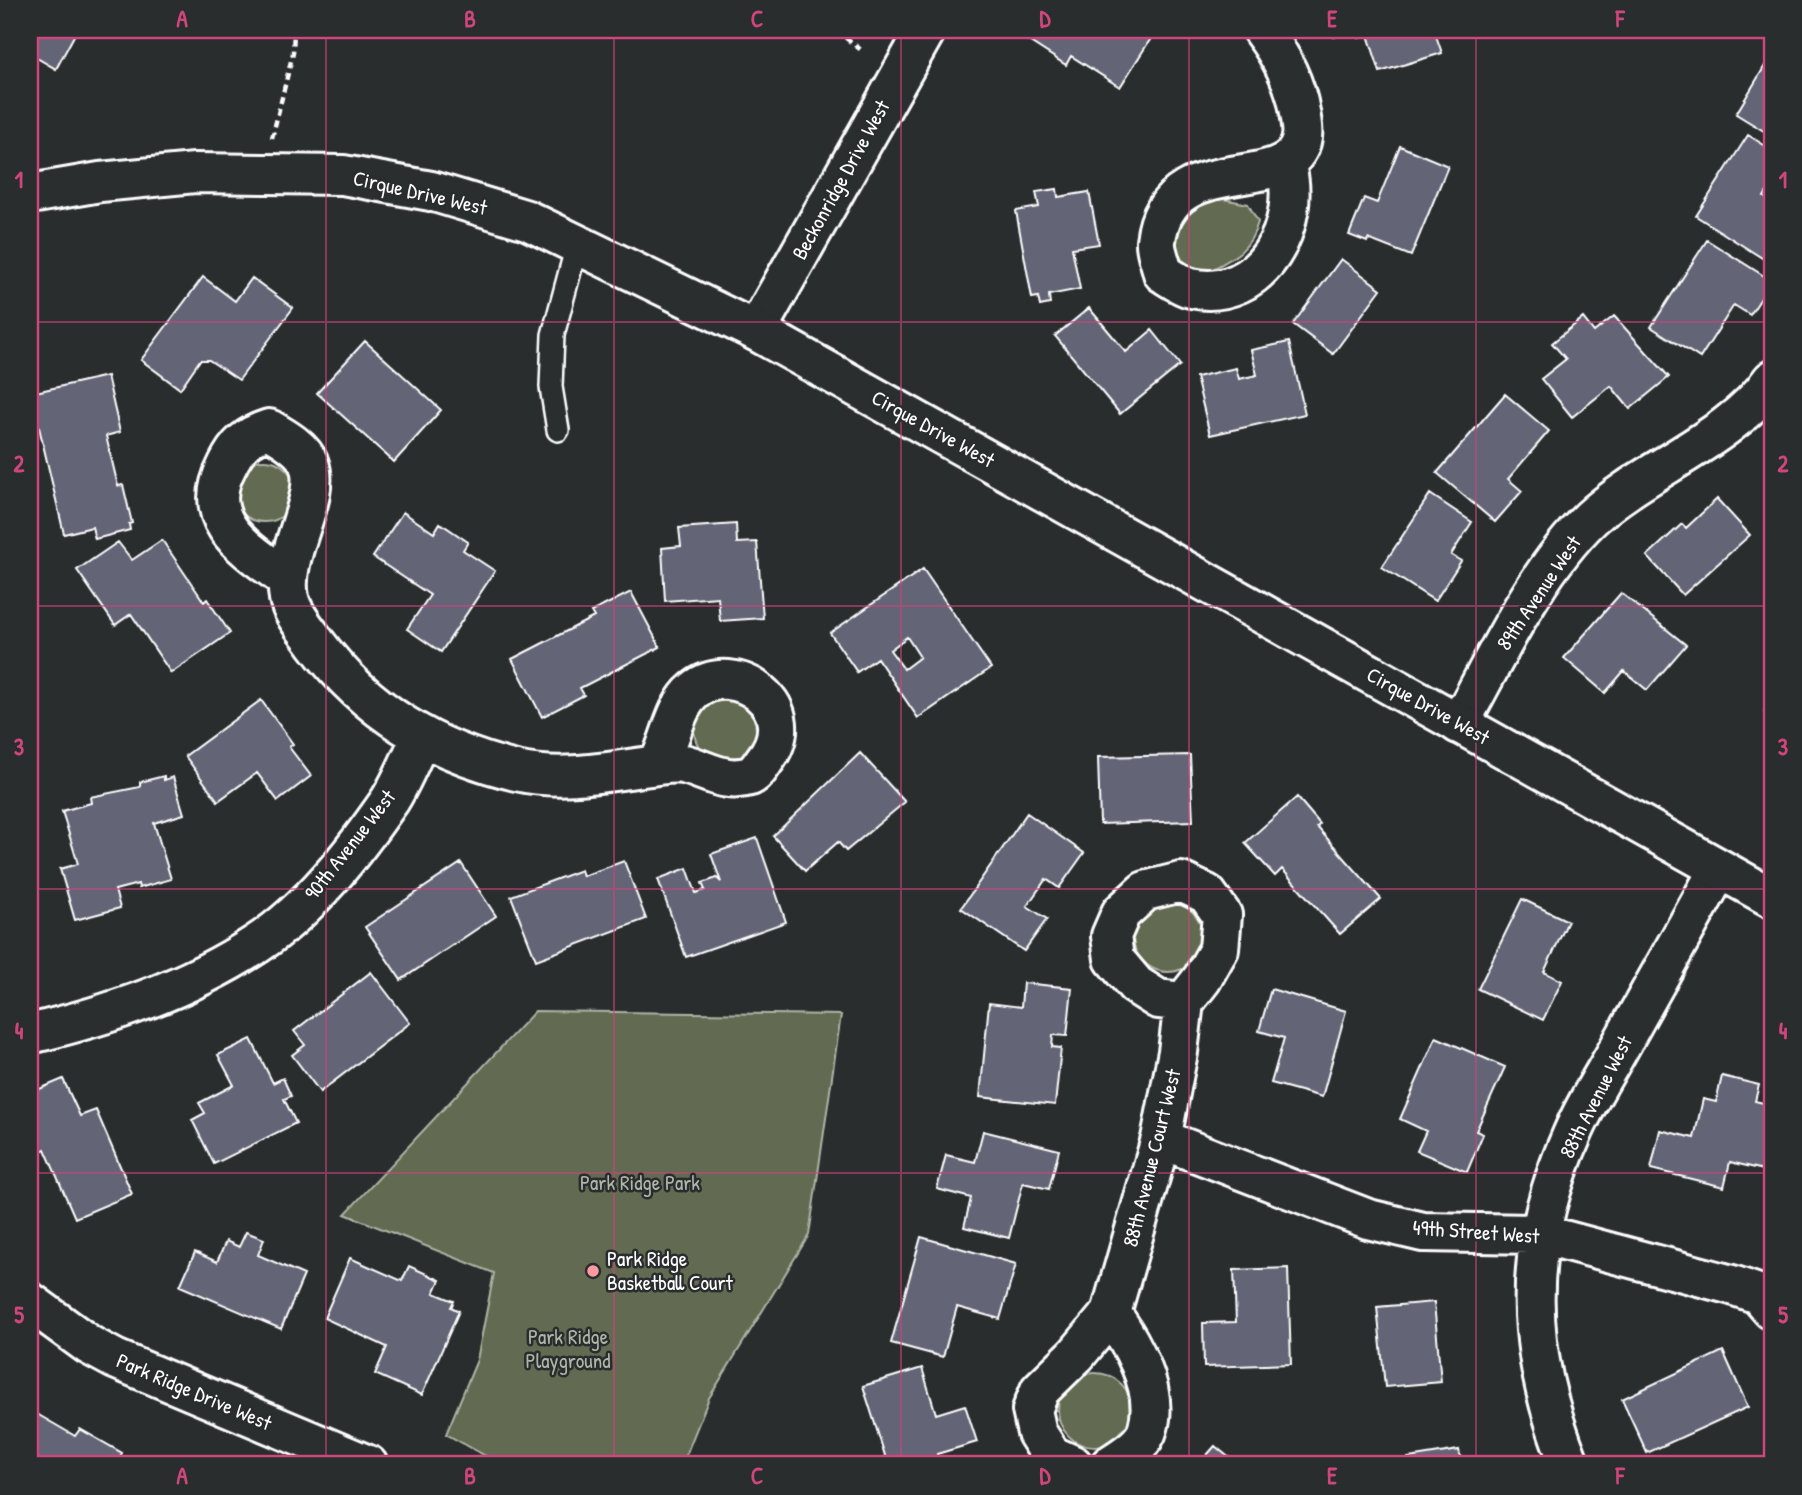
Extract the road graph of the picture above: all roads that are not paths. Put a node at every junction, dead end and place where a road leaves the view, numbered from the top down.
1 (926, 30) edge
2 (1262, 30) edge
3 (1285, 163) dead end
4 (30, 194) edge
5 (577, 245) junction
6 (756, 331) junction
7 (1772, 380) edge
8 (558, 430) dead end
9 (287, 579) dead end
10 (1459, 724) junction
11 (421, 738) junction
12 (658, 765) dead end
13 (1719, 869) junction
14 (1772, 898) edge
15 (1184, 1002) dead end
16 (30, 1034) edge
17 (1161, 1139) junction
18 (1541, 1234) junction
19 (1767, 1297) edge
20 (32, 1308) edge
21 (1111, 1313) junction
22 (368, 1465) edge
23 (1073, 1465) edge
24 (1110, 1465) edge
25 (1570, 1465) edge

1 - 6 street, Beckonridge Drive West
2 - 3 street
4 - 5 street, Cirque Drive West
5 - 6 street, Cirque Drive West
5 - 8 lane
6 - 10 street, Cirque Drive West
7 - 10 street, 89th Avenue West
9 - 11 street
10 - 13 street, Cirque Drive West
11 - 12 street
11 - 16 street, 90th Avenue West
13 - 14 street, Cirque Drive West
13 - 18 street, 88th Avenue West
15 - 17 street, 88th Avenue Court West
17 - 18 street, 49th Street West
17 - 21 street, 88th Avenue Court West
18 - 19 street, 49th Street West
18 - 25 street, 88th Avenue West
20 - 22 street, Park Ridge Drive West
21 - 23 street, 88th Avenue Court West
21 - 24 street

